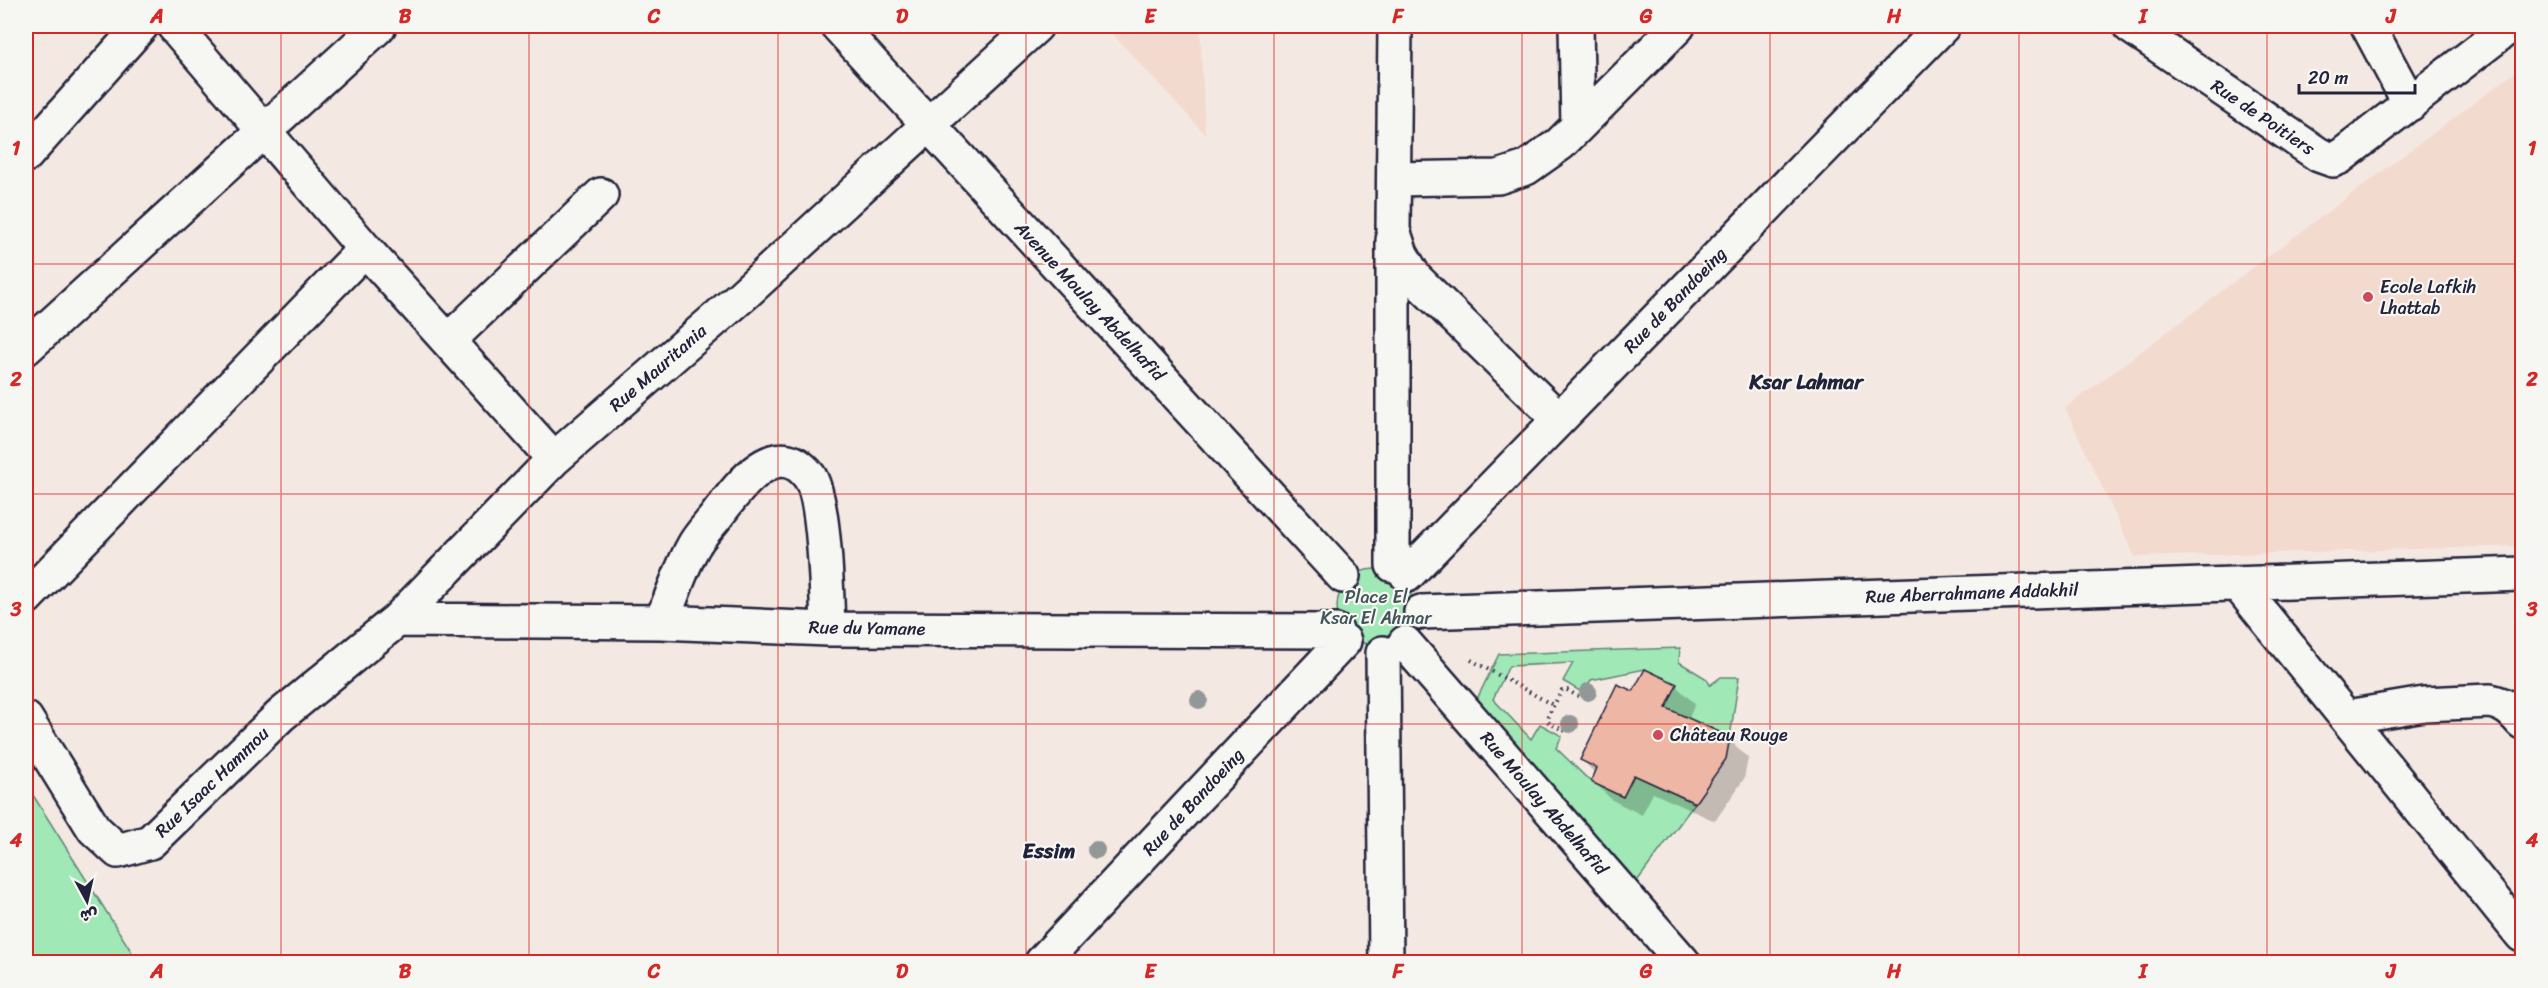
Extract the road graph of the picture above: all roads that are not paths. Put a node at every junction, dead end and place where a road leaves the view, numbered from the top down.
1 (141, 26) edge
2 (174, 26) edge
3 (379, 26) edge
4 (838, 26) edge
5 (1036, 26) edge
6 (1395, 26) edge
7 (1576, 26) edge
8 (1678, 26) edge
9 (1942, 26) edge
10 (2130, 26) edge
11 (2368, 26) edge
12 (2510, 26) edge
13 (2410, 104) junction
14 (927, 124) junction
15 (1578, 126) junction
16 (263, 133) junction
17 (26, 155) edge
18 (1394, 179) junction
19 (601, 195) dead end
20 (1394, 230) junction
21 (365, 249) junction
22 (448, 341) junction
23 (26, 348) edge
24 (1559, 419) junction
25 (554, 459) junction
26 (1400, 570) junction
27 (2523, 574) edge
28 (1343, 576) junction
29 (2238, 584) junction
30 (26, 598) edge
31 (397, 620) junction
32 (661, 622) junction
33 (828, 629) junction
34 (1406, 635) junction
35 (1340, 636) junction
36 (2347, 717) junction
37 (26, 719) edge
38 (2523, 722) edge
39 (2523, 935) edge
40 (1042, 963) edge
41 (1386, 963) edge
42 (1683, 963) edge

1 - 17 street
2 - 16 street
3 - 16 street
4 - 14 street, Avenue Moulay Abdelhafid
5 - 14 street, Rue Mauritania
6 - 18 street
7 - 15 street
8 - 15 street
9 - 24 street, Rue de Bandoeing
10 - 13 street, Rue de Poitiers
11 - 13 street
12 - 13 street, Rue de Poitiers
14 - 25 street, Rue Mauritania
14 - 28 street, Avenue Moulay Abdelhafid
15 - 18 street
16 - 21 street
16 - 23 street
18 - 20 street
19 - 22 street
20 - 24 street
20 - 26 street
21 - 22 street
21 - 30 street
22 - 25 street
24 - 26 street, Rue de Bandoeing
25 - 31 street, Rue Mauritania
26 - 28 street
26 - 34 street
27 - 29 street, Rue Aberrahmane Addakhil
28 - 35 street
29 - 34 street, Rue Aberrahmane Addakhil
29 - 36 street
31 - 32 street, Rue du Yamane
31 - 37 street, Rue Isaac Hammou
32 - 33 street, Rue du Yamane
32 - 33 street
33 - 35 street, Rue du Yamane
34 - 35 street
34 - 41 street
34 - 42 street, Rue Moulay Abdelhafid
35 - 40 street, Rue de Bandoeing
36 - 38 street
36 - 39 street

